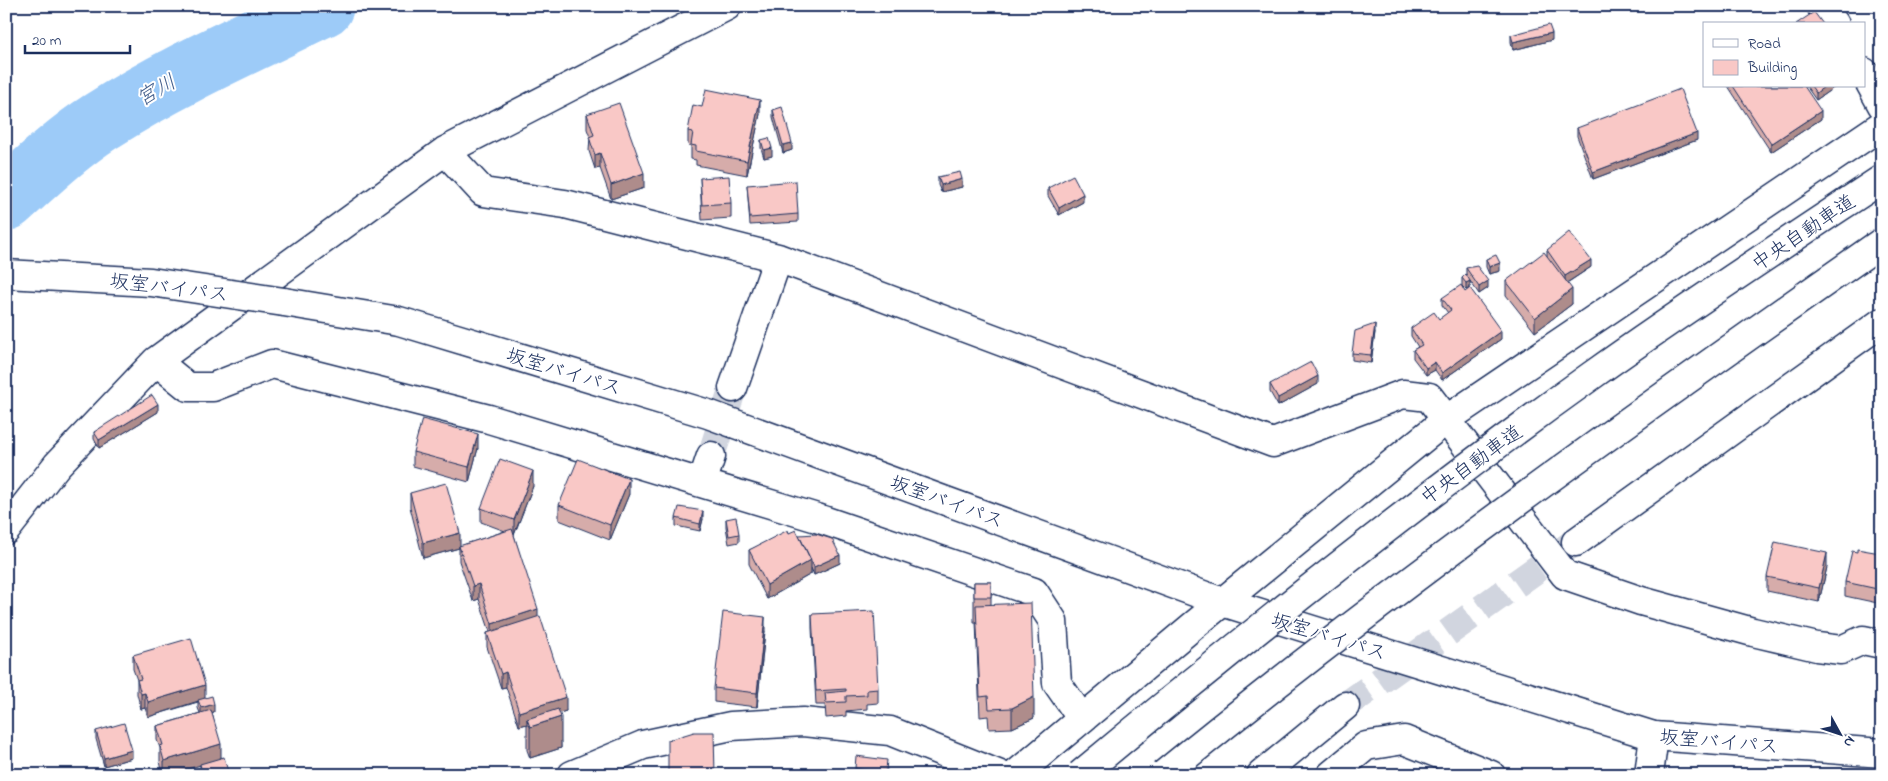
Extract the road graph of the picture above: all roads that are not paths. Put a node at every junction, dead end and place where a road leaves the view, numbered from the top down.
1 (727, 6) edge
2 (1821, 6) edge
3 (1833, 22) edge
4 (1866, 76) edge
5 (1882, 105) edge
6 (1882, 125) edge
7 (445, 151) junction
8 (1882, 179) edge
9 (1882, 242) edge
10 (778, 258) junction
11 (6, 274) edge
12 (1882, 322) edge
13 (156, 360) junction
14 (733, 388) tunnel mouth
15 (1447, 418) junction
16 (711, 456) tunnel mouth
17 (702, 483) junction
18 (6, 530) edge
19 (1576, 542) tunnel mouth
20 (1222, 602) junction
21 (1872, 642) edge
22 (1345, 706) tunnel mouth
23 (1082, 719) junction
24 (1654, 736) junction
25 (1882, 753) edge
26 (572, 775) edge
27 (1000, 775) edge
28 (1015, 775) edge
29 (1080, 775) edge
30 (1163, 775) edge
31 (1261, 775) edge
32 (1331, 775) edge
33 (1491, 775) edge
34 (1649, 775) edge

1 - 7 main road
2 - 3 main road
4 - 5 main road
6 - 15 main road
7 - 10 main road
7 - 13 main road
8 - 29 main road, 中央自動車道, bridge
9 - 30 main road, bridge
10 - 14 main road
10 - 15 main road
11 - 20 main road, 坂室バイパス, bridge
12 - 19 main road
13 - 17 main road
13 - 18 main road
15 - 20 main road
15 - 21 main road
16 - 17 main road
17 - 23 main road
20 - 23 main road
20 - 24 main road, 坂室バイパス
22 - 31 main road
23 - 28 main road
24 - 25 main road, 坂室バイパス
24 - 34 main road
26 - 27 main road
32 - 33 main road

